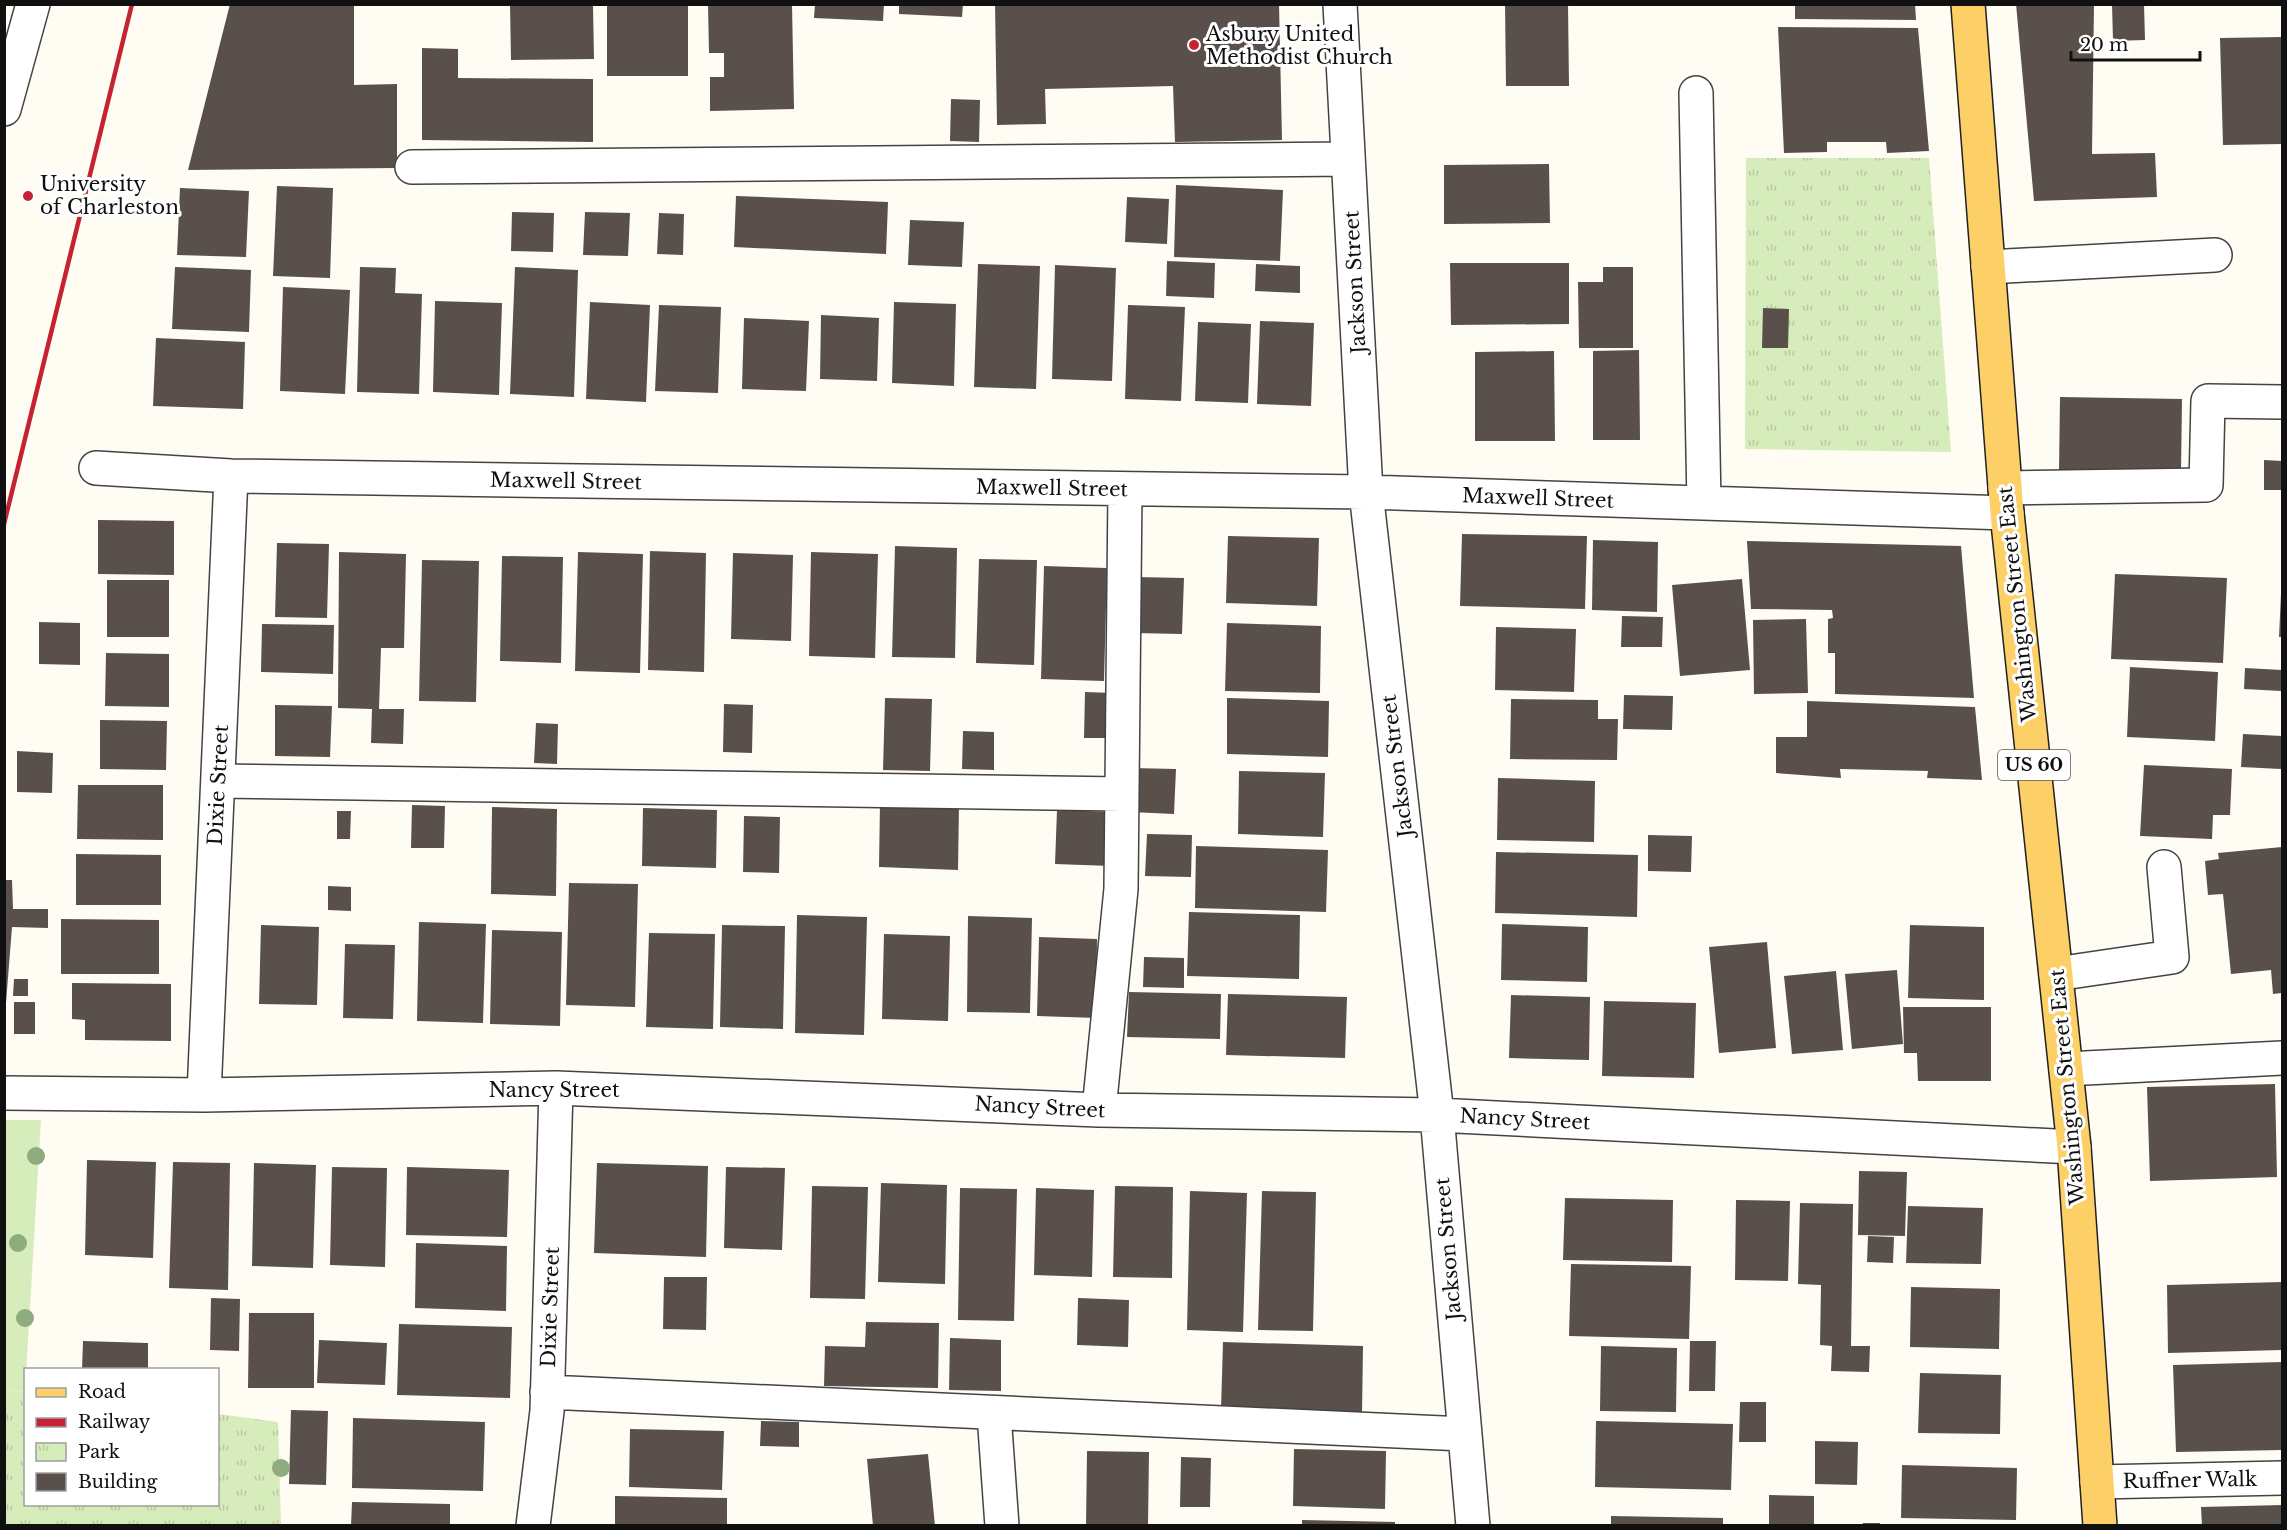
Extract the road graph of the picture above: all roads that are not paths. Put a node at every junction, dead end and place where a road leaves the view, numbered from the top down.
1 (33, 4) edge
2 (1340, 4) edge
3 (1968, 4) edge
4 (1696, 93) dead end
5 (4, 109) edge
6 (1348, 159) junction
7 (412, 167) dead end
8 (2215, 255) dead end
9 (1988, 267) junction
10 (2283, 402) edge
11 (96, 468) dead end
12 (231, 476) junction
13 (1125, 489) junction
14 (1366, 492) junction
15 (2006, 500) junction
16 (1704, 503) junction
17 (218, 781) junction
18 (1122, 794) junction
19 (2164, 867) dead end
20 (2056, 974) junction
21 (2283, 1058) edge
22 (2066, 1069) junction
23 (556, 1088) junction
24 (4, 1093) edge
25 (204, 1095) junction
26 (1099, 1110) junction
27 (1437, 1115) junction
28 (2074, 1147) junction
29 (547, 1392) junction
30 (994, 1414) junction
31 (1464, 1434) junction
32 (2283, 1478) edge
33 (2097, 1482) junction
34 (532, 1526) edge
35 (1002, 1526) edge
36 (1473, 1526) edge
37 (2100, 1526) edge

1 - 5 street
2 - 6 street, Jackson Street
3 - 9 main road, Washington Street East / US 60
4 - 16 street
6 - 7 street
6 - 14 street, Jackson Street
8 - 9 street
9 - 15 main road, Washington Street East / US 60
10 - 15 street, Maxwell Street
11 - 12 street, Maxwell Street
12 - 13 street, Maxwell Street
12 - 17 street, Dixie Street
13 - 14 street, Maxwell Street
13 - 18 street
14 - 16 street, Maxwell Street
14 - 27 street, Jackson Street
15 - 16 street, Maxwell Street
15 - 20 main road, Washington Street East / US 60
17 - 18 street
17 - 25 street, Dixie Street
18 - 26 street
19 - 20 street
20 - 22 main road, Washington Street East / US 60
21 - 22 street
22 - 28 main road, Washington Street East / US 60
23 - 25 street, Nancy Street
23 - 26 street, Nancy Street
23 - 29 street, Dixie Street
24 - 25 street, Nancy Street
26 - 27 street, Nancy Street
27 - 28 street, Nancy Street
27 - 31 street, Jackson Street
28 - 33 main road, Washington Street East / US 60
29 - 30 street
29 - 34 street, Dixie Street
30 - 31 street
30 - 35 street
31 - 36 street, Jackson Street
32 - 33 street, Ruffner Walk
33 - 37 main road, Washington Street East / US 60

